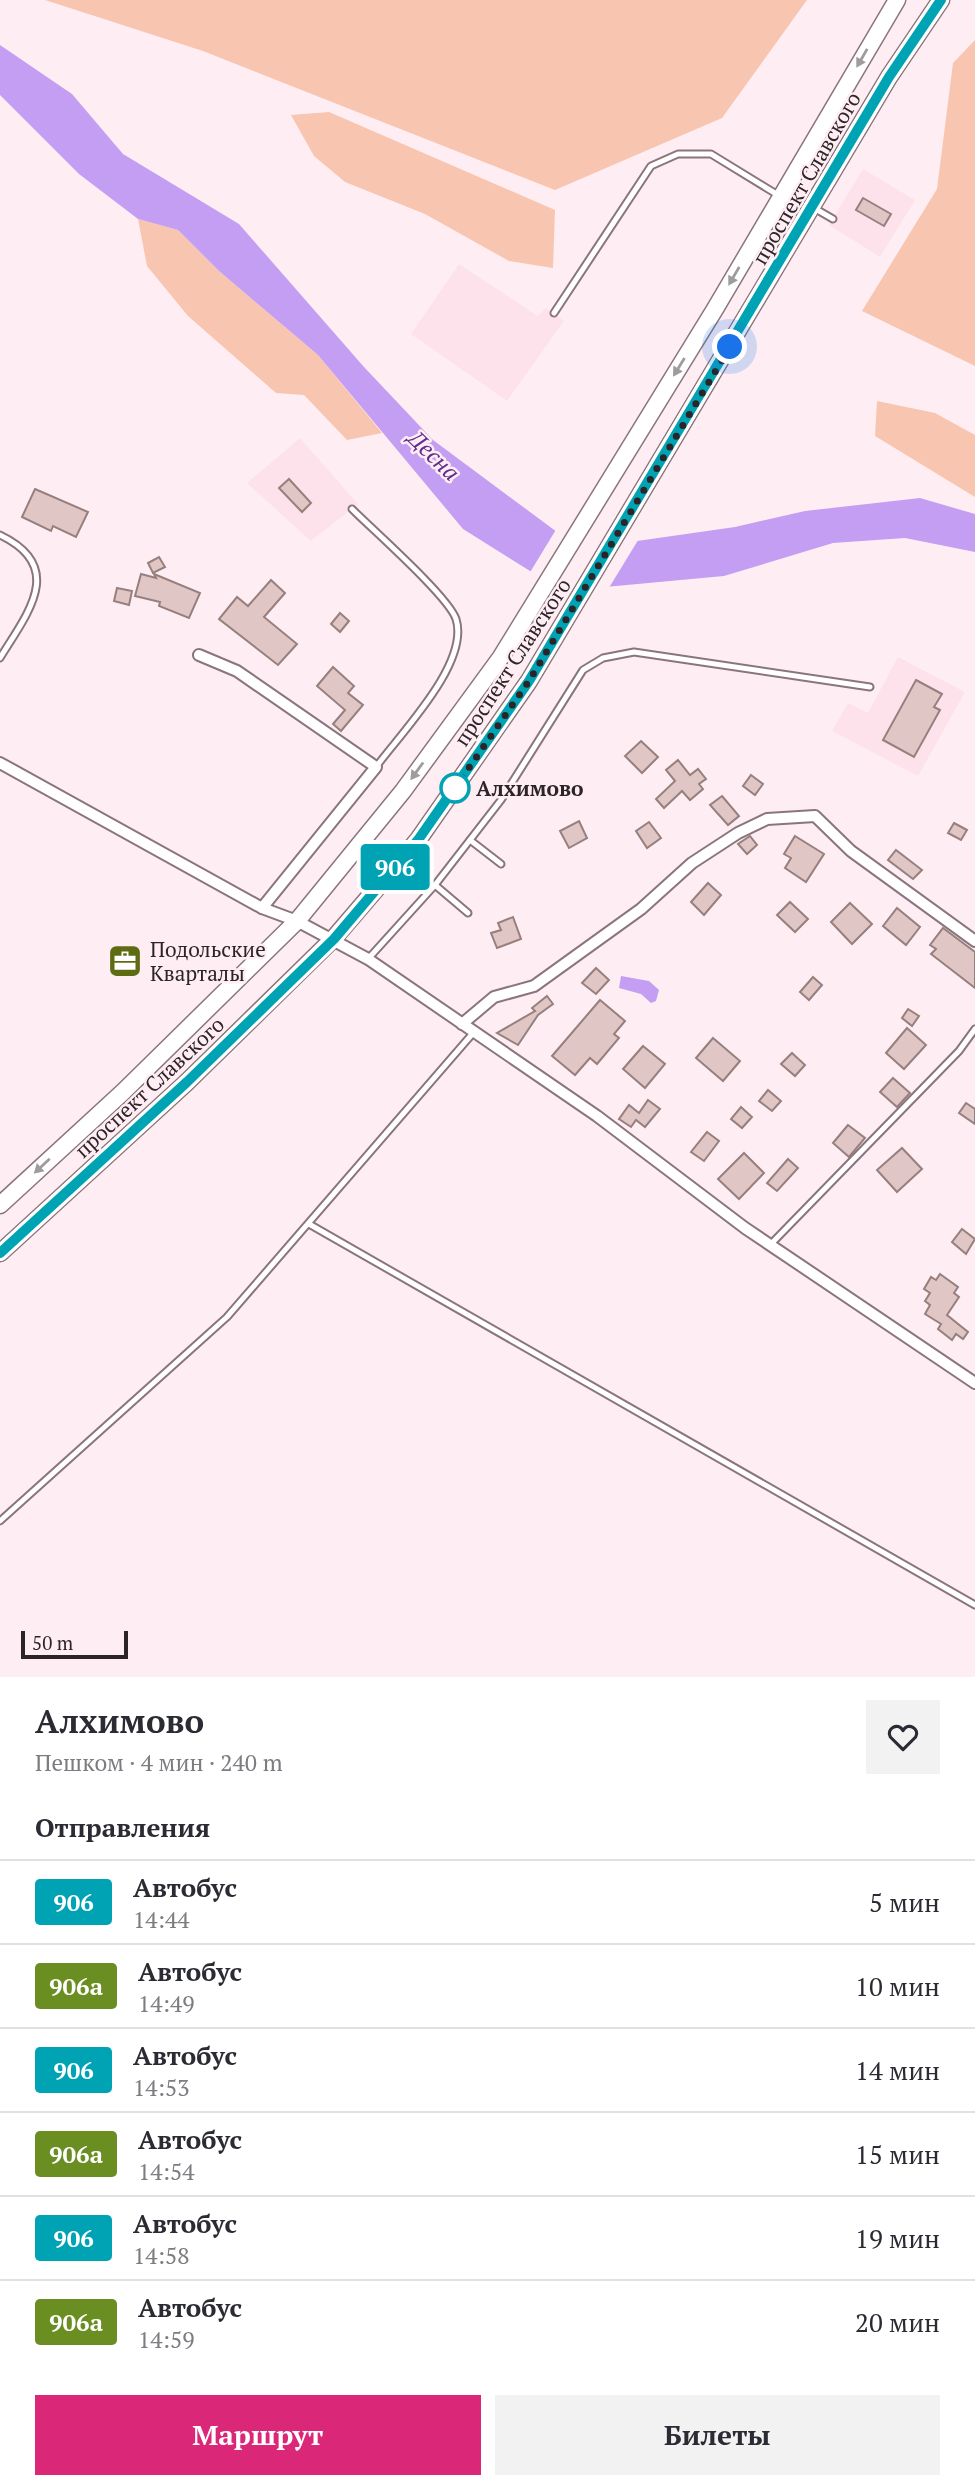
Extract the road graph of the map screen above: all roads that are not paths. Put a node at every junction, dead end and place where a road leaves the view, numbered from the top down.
1 (897, 0) edge
2 (942, 0) edge
3 (781, 196) junction
4 (813, 208) junction
5 (833, 219) dead end
6 (554, 313) dead end
7 (352, 509) dead end
8 (0, 535) edge
9 (199, 655) dead end
10 (0, 658) edge
11 (870, 687) dead end
12 (0, 763) edge
13 (376, 767) junction
14 (470, 841) junction
15 (501, 864) dead end
16 (435, 885) junction
17 (261, 908) junction
18 (468, 913) dead end
19 (297, 921) junction
20 (334, 939) junction
21 (975, 941) edge
22 (368, 959) junction
23 (462, 1024) junction
24 (975, 1029) edge
25 (474, 1032) junction
26 (0, 1205) edge
27 (309, 1224) junction
28 (770, 1245) junction
29 (0, 1253) edge
30 (975, 1384) edge
31 (0, 1521) edge
32 (975, 1605) edge

1 -> 3 main road, проспект Славского
2 - 4 main road, проспект Славского
3 - 6 lane
3 -> 19 main road, проспект Славского
4 - 5 lane
4 - 20 main road, проспект Славского
7 - 13 lane
8 - 10 lane
9 - 13 street
11 - 14 lane
12 - 17 street
13 - 17 street
14 - 15 lane
14 - 16 lane
16 - 18 lane
16 - 22 lane
17 - 19 street
19 - 20 street
19 -> 26 main road, проспект Славского
20 - 22 street
20 - 29 main road, проспект Славского
21 - 23 street
22 - 23 street
23 - 25 street
24 - 28 lane
25 - 27 lane
25 - 28 street
27 - 31 lane
27 - 32 lane
28 - 30 street

